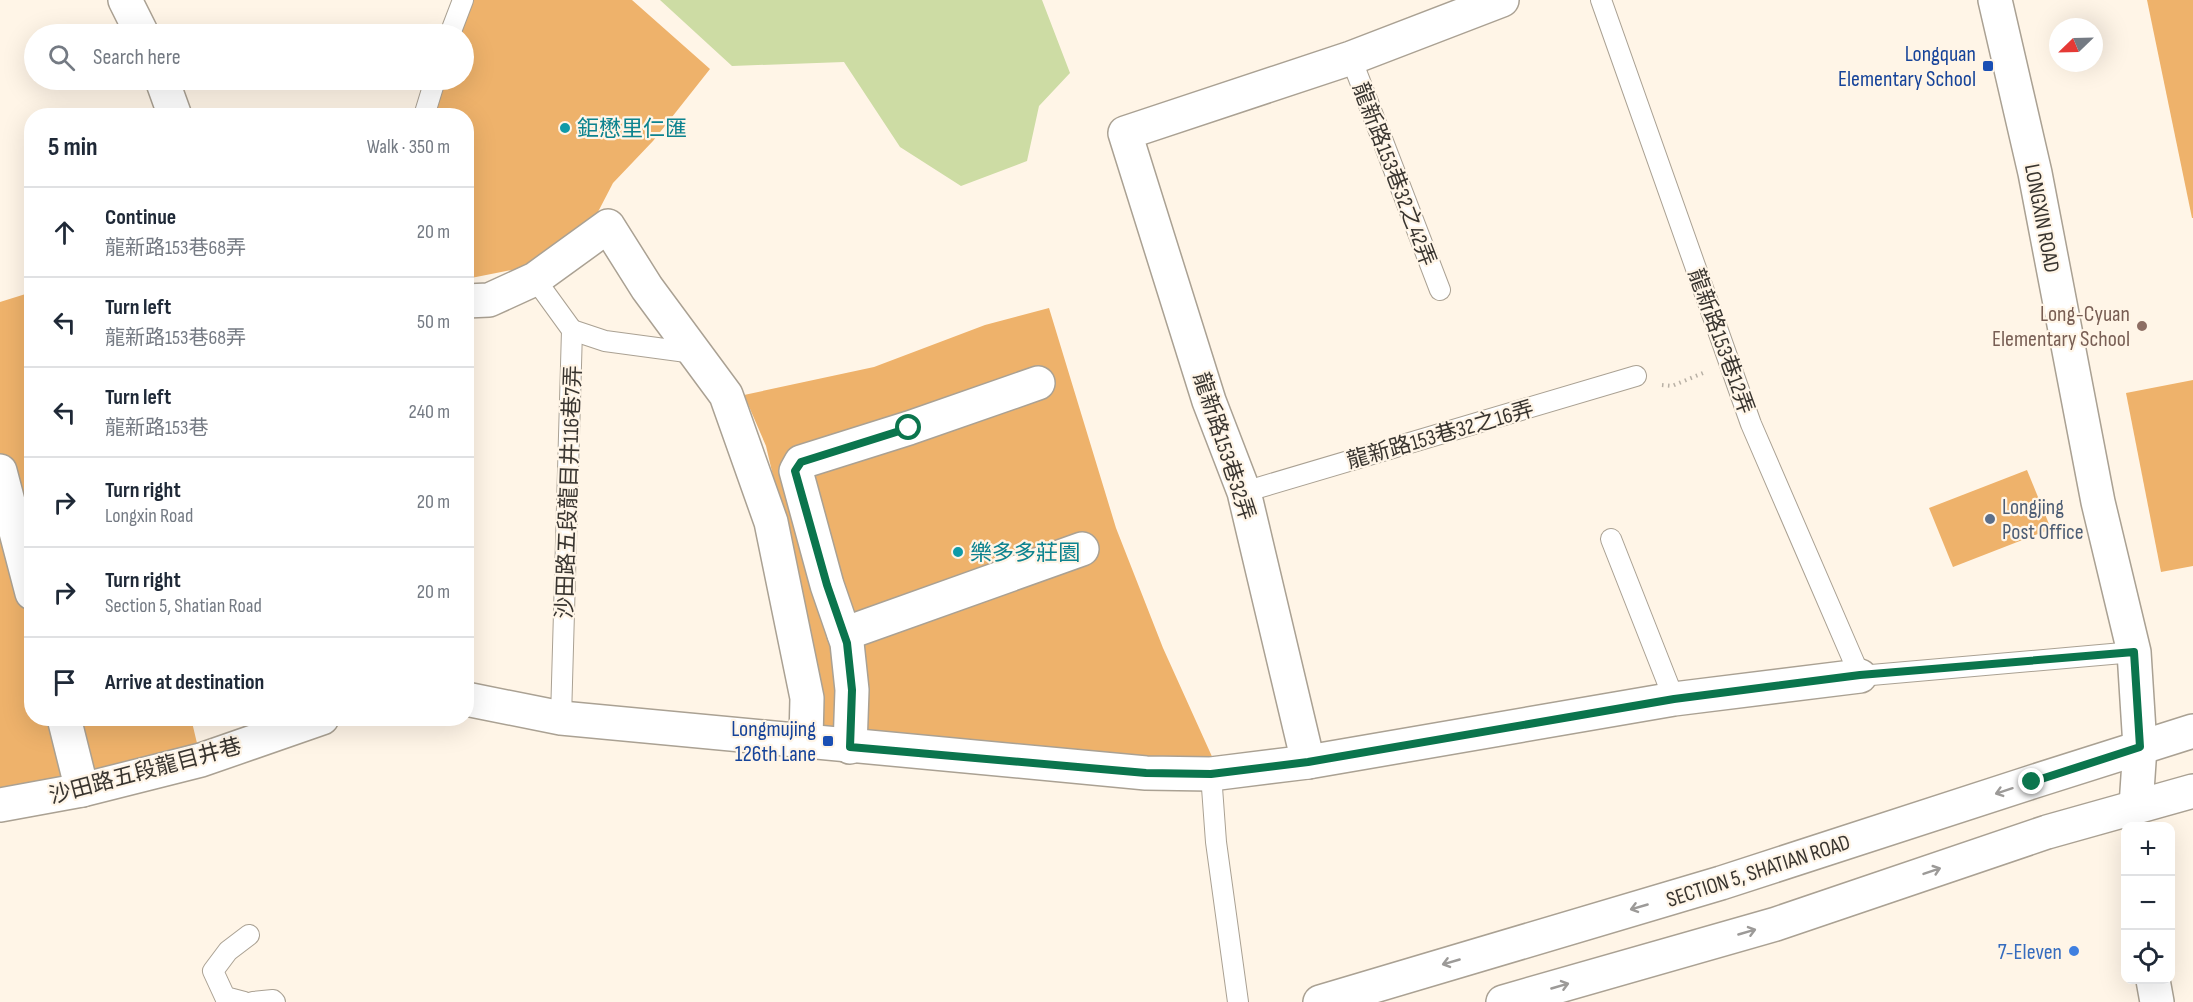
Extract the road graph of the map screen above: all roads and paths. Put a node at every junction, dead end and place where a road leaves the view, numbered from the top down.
1 (125, 0) edge
2 (463, 0) edge
3 (1502, 0) edge
4 (1601, 0) edge
5 (1995, 0) edge
6 (137, 24) edge
7 (454, 24) edge
8 (1351, 58) junction
9 (166, 90) edge
10 (432, 90) edge
11 (172, 108) edge
12 (426, 108) edge
13 (535, 279) junction
14 (1440, 290) dead end
15 (474, 301) edge
16 (572, 330) junction
17 (694, 353) junction
18 (1729, 361) junction
19 (1636, 376) joint
20 (1038, 383) dead end
21 (0, 471) edge
22 (1244, 492) junction
23 (1611, 539) dead end
24 (1082, 549) dead end
25 (24, 562) edge
26 (844, 634) junction
27 (2134, 652) junction
28 (1860, 675) junction
29 (1674, 699) junction
30 (474, 701) edge
31 (561, 718) junction
32 (66, 726) edge
33 (299, 726) edge
34 (2193, 731) edge
35 (806, 740) junction
36 (850, 747) junction
37 (2140, 747) junction
38 (1308, 762) junction
39 (1211, 774) junction
40 (82, 790) junction
41 (2193, 791) edge
42 (0, 805) edge
43 (2135, 816) edge
44 (249, 935) dead end
45 (2154, 984) edge
46 (244, 1002) edge
47 (253, 1002) edge
48 (274, 1002) edge
49 (1238, 1002) edge
50 (1320, 1002) edge
51 (1503, 1002) edge
52 (2157, 1002) edge

1 - 6 street
2 - 7 lane
3 - 8 street
4 - 18 lane, 龍新路153巷12弄
5 - 27 street, LONGXIN ROAD
8 - 14 lane, 龍新路153巷32之42弄
8 - 22 street, 龍新路153巷32弄
9 - 11 street
10 - 12 lane
13 - 15 street
13 - 16 lane
13 - 17 street
16 - 17 lane
16 - 31 lane, 沙田路五段龍目井116巷7弄
17 - 35 street
18 - 19 path
18 - 28 lane, 龍新路153巷12弄
19 - 22 lane, 龍新路153巷32之16弄
20 - 26 street
21 - 25 street
22 - 38 street, 龍新路153巷32弄
23 - 29 lane
24 - 26 street
26 - 36 street
27 - 28 lane
27 - 37 street, LONGXIN ROAD
28 - 29 street
29 - 38 street
30 - 31 street
31 - 35 street
32 - 40 street
33 - 40 street, 沙田路五段龍目井巷
34 - 37 street, SECTION 5, SHATIAN ROAD
35 - 36 street
36 - 39 street
37 - 43 street, LONGXIN ROAD
37 -> 50 street, SECTION 5, SHATIAN ROAD
38 - 39 street
39 - 49 lane
40 - 42 street, 沙田路五段龍目井巷
41 - 43 street
51 -> 43 street
44 - 46 lane
45 - 52 street
47 - 48 lane

